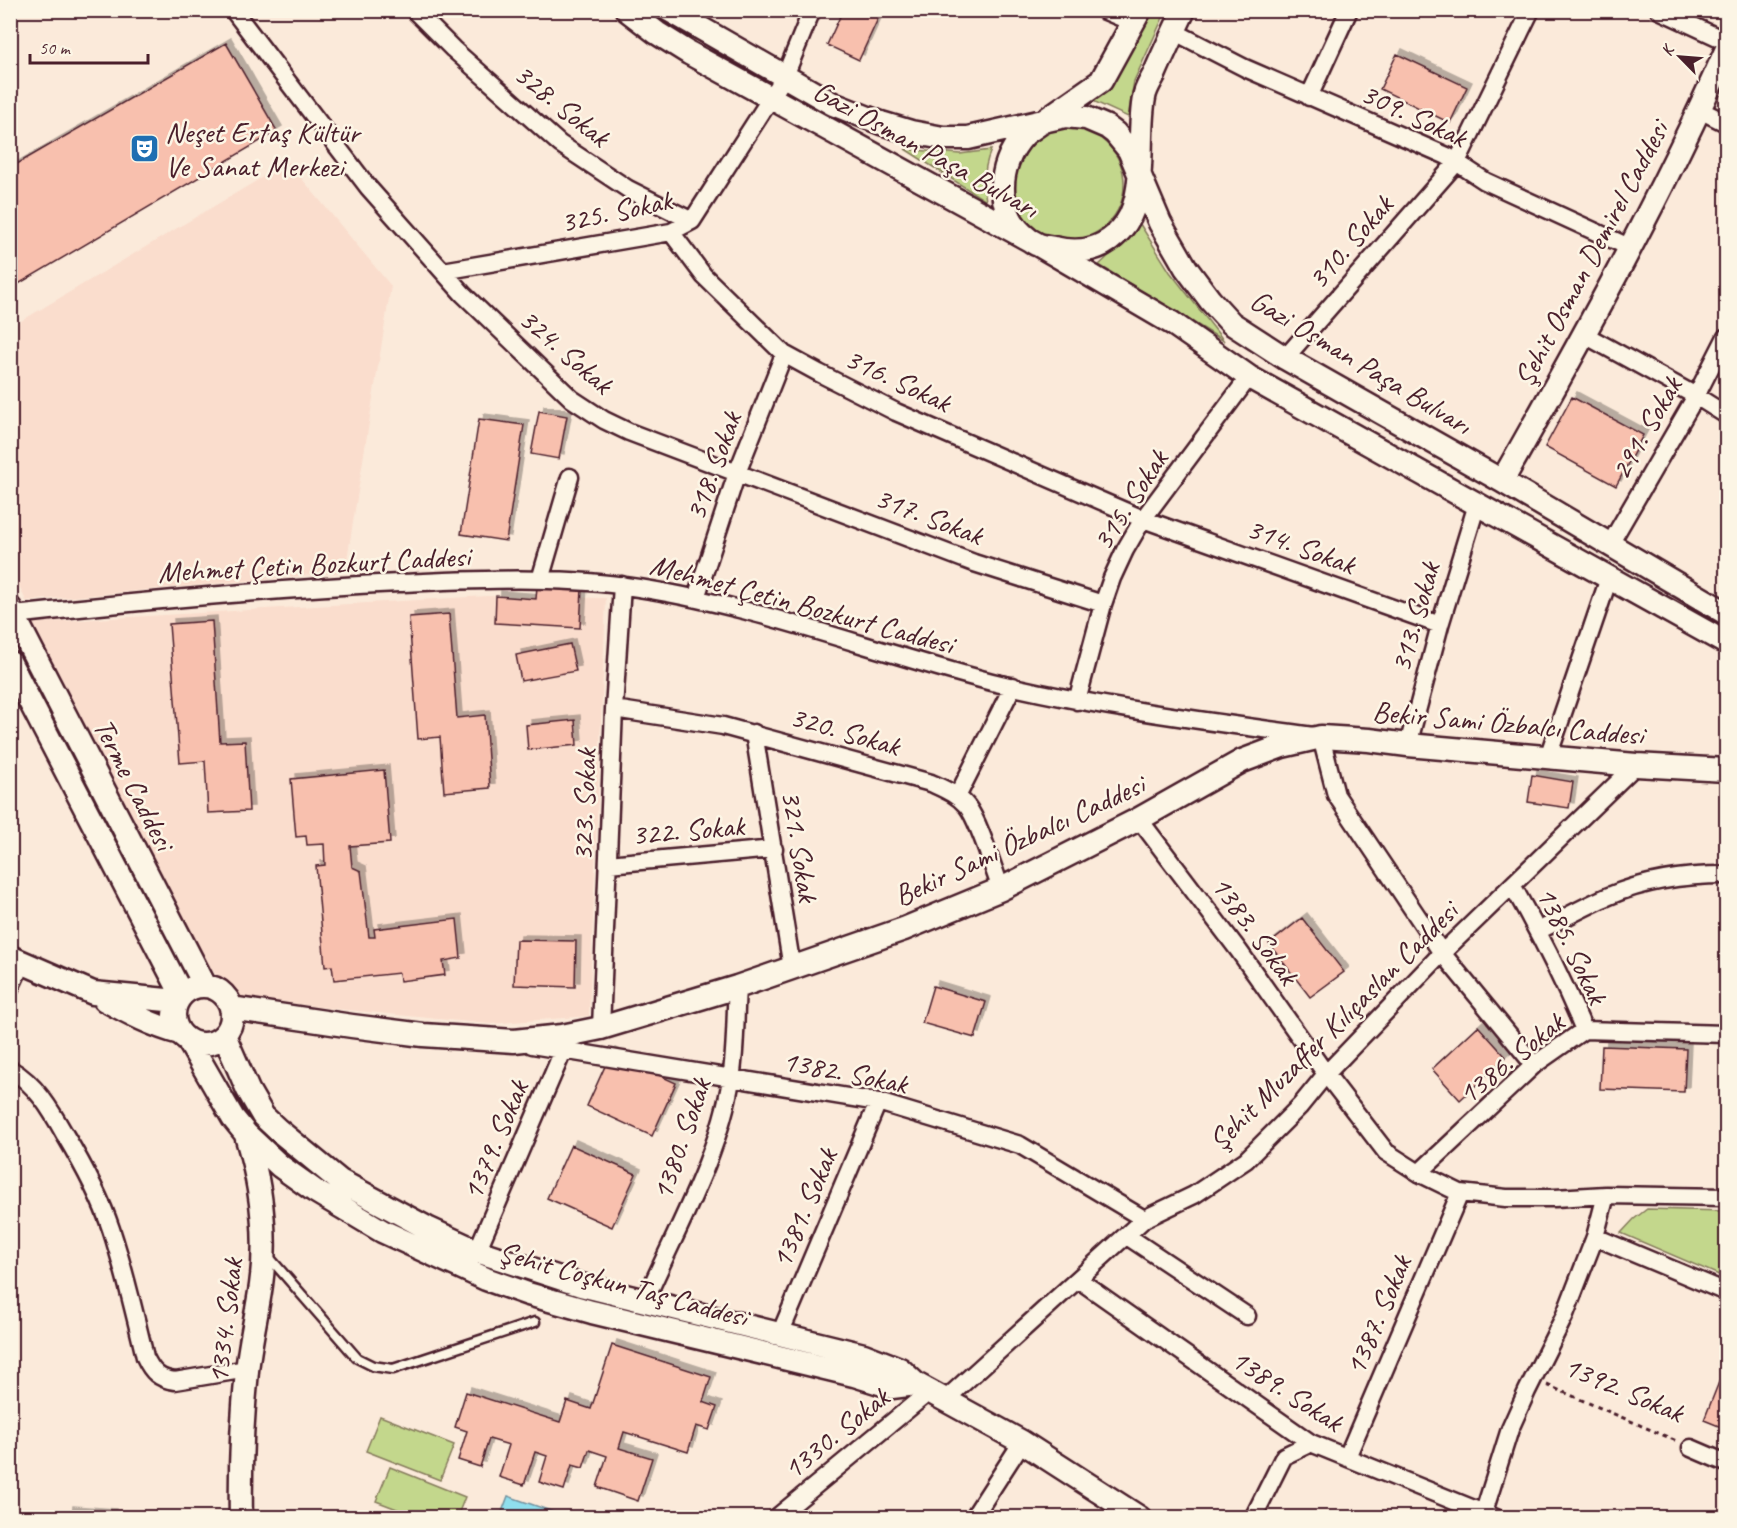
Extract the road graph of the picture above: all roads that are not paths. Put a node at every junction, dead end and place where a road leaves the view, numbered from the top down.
1 (233, 10) edge
2 (414, 10) edge
3 (627, 10) edge
4 (669, 10) edge
5 (812, 10) edge
6 (1103, 10) edge
7 (1184, 10) edge
8 (1349, 10) edge
9 (1531, 10) edge
10 (1659, 10) edge
11 (1137, 17) edge
12 (1173, 32) junction
13 (1726, 41) edge
14 (1726, 51) edge
15 (785, 76) junction
16 (1309, 97) junction
17 (772, 99) junction
18 (1700, 110) junction
19 (1043, 122) junction
20 (1726, 123) edge
21 (1457, 162) junction
22 (1138, 172) junction
23 (692, 221) junction
24 (670, 232) junction
25 (1037, 244) junction
26 (1631, 248) junction
27 (443, 271) junction
28 (1585, 335) junction
29 (1726, 337) edge
30 (784, 354) junction
31 (1285, 358) junction
32 (1249, 377) junction
33 (1696, 396) junction
34 (1726, 415) edge
35 (737, 473) junction
36 (570, 477) dead end
37 (1502, 481) junction
38 (1476, 504) junction
39 (1143, 519) junction
40 (1610, 544) junction
41 (1609, 578) junction
42 (540, 580) junction
43 (622, 585) junction
44 (696, 598) junction
45 (1104, 604) junction
46 (12, 612) edge
47 (1726, 613) edge
48 (1440, 625) junction
49 (1726, 643) edge
50 (10, 663) edge
51 (1013, 686) junction
52 (1077, 701) junction
53 (614, 709) junction
54 (754, 733) junction
55 (1321, 737) junction
56 (1408, 745) junction
57 (1548, 758) junction
58 (1636, 765) junction
59 (1726, 770) edge
60 (957, 797) junction
61 (1139, 819) junction
62 (774, 849) junction
63 (608, 864) junction
64 (1726, 874) edge
65 (1512, 885) junction
66 (1001, 889) junction
67 (1538, 931) junction
68 (1442, 953) junction
69 (16, 960) edge
70 (792, 968) junction
71 (205, 986) junction
72 (737, 987) junction
73 (10, 988) edge
74 (93, 993) junction
75 (180, 998) junction
76 (231, 1008) junction
77 (602, 1028) junction
78 (1584, 1030) junction
79 (1726, 1034) edge
80 (224, 1035) junction
81 (184, 1037) junction
82 (514, 1041) junction
83 (563, 1051) junction
84 (1534, 1065) junction
85 (10, 1069) edge
86 (1326, 1074) junction
87 (732, 1078) junction
88 (878, 1102) junction
89 (246, 1134) junction
90 (1419, 1173) junction
91 (1460, 1193) junction
92 (1606, 1195) junction
93 (1726, 1197) edge
94 (1144, 1219) junction
95 (1126, 1236) junction
96 (1595, 1237) junction
97 (264, 1251) junction
98 (477, 1251) junction
99 (1079, 1280) junction
100 (1726, 1292) edge
101 (645, 1301) junction
102 (1247, 1316) dead end
103 (535, 1322) dead end
104 (780, 1335) junction
105 (247, 1369) junction
106 (931, 1391) junction
107 (1022, 1442) junction
108 (1311, 1443) junction
109 (1691, 1448) road end
110 (1347, 1458) junction
111 (1726, 1463) edge
112 (1487, 1516) edge
113 (1139, 1517) edge
114 (241, 1518) edge
115 (776, 1518) edge
116 (974, 1518) edge
117 (1253, 1518) edge

1 - 27 street, 324. Sokak
2 - 23 street, 328. Sokak
3 - 17 street, Gazi Osman Paşa Bulvarı
4 - 15 street, Gazi Osman Paşa Bulvarı
5 - 15 street, 325. Sokak
6 - 11 street
7 - 12 street
8 - 16 street
9 - 21 street, 310. Sokak
10 - 13 street
11 - 19 street
12 - 16 street, 309. Sokak
12 - 22 street
14 - 18 street, Şehit Osman Demirel Caddesi
15 - 17 street, 325. Sokak
15 - 19 street, Gazi Osman Paşa Bulvarı
16 - 21 street, 309. Sokak
17 - 23 street, 325. Sokak
17 - 25 street, Gazi Osman Paşa Bulvarı
18 - 20 street
18 - 26 street, Şehit Osman Demirel Caddesi
19 - 22 street, Gazi Osman Paşa Bulvarı
19 - 25 street
21 - 26 street, 309. Sokak
21 - 31 street, 310. Sokak
22 - 25 street
22 - 31 street, Gazi Osman Paşa Bulvarı
23 - 24 street, 325. Sokak
24 - 27 street, 325. Sokak
24 - 30 street, 316. Sokak
25 - 32 street, Gazi Osman Paşa Bulvarı
26 - 28 street, Şehit Osman Demirel Caddesi
27 - 35 street, 324. Sokak
28 - 33 street
28 - 37 street, Şehit Osman Demirel Caddesi
29 - 33 street, 291. Sokak
30 - 35 street, 318. Sokak
30 - 39 street, 316. Sokak
31 - 37 street, Gazi Osman Paşa Bulvarı
32 - 38 street, Gazi Osman Paşa Bulvarı
32 - 39 street, 315. Sokak
33 - 34 street
33 - 40 street, 291. Sokak
35 - 44 street, 318. Sokak
35 - 45 street, 317. Sokak
36 - 42 street
37 - 40 street, Gazi Osman Paşa Bulvarı
38 - 41 street, Gazi Osman Paşa Bulvarı
38 - 48 street, 313. Sokak
39 - 45 street, 315. Sokak
39 - 48 street, 314. Sokak
40 - 47 street, Gazi Osman Paşa Bulvarı
41 - 49 street, Gazi Osman Paşa Bulvarı
41 - 57 street
42 - 43 street, Mehmet Çetin Bozkurt Caddesi
42 - 46 street, Mehmet Çetin Bozkurt Caddesi
43 - 44 street, Mehmet Çetin Bozkurt Caddesi
43 - 53 street, 323. Sokak
44 - 51 street, Mehmet Çetin Bozkurt Caddesi
45 - 52 street, 315. Sokak
46 - 71 street, Terme Caddesi
48 - 56 street, 313. Sokak
50 - 75 street, Terme Caddesi
51 - 52 street, Mehmet Çetin Bozkurt Caddesi
51 - 60 street
52 - 55 street, Mehmet Çetin Bozkurt Caddesi
53 - 54 street, 320. Sokak
53 - 63 street, 323. Sokak
54 - 60 street, 320. Sokak
54 - 62 street, 321. Sokak
55 - 56 street, Bekir Sami Özbalcı Caddesi
55 - 61 street, Bekir Sami Özbalcı Caddesi
55 - 68 street
56 - 57 street, Bekir Sami Özbalcı Caddesi
57 - 58 street, Bekir Sami Özbalcı Caddesi
58 - 59 street, Bekir Sami Özbalcı Caddesi
58 - 65 street, Şehit Muzaffer Kılıçaslan Caddesi
60 - 66 street, 320. Sokak
61 - 66 street, Bekir Sami Özbalcı Caddesi
61 - 86 street, 1383. Sokak
62 - 63 street, 322. Sokak
62 - 70 street, 321. Sokak
63 - 77 street, 323. Sokak
64 - 67 street
65 - 67 street, 1385. Sokak
65 - 68 street, Şehit Muzaffer Kılıçaslan Caddesi
66 - 70 street, Bekir Sami Özbalcı Caddesi
67 - 78 street, 1385. Sokak
68 - 84 street
68 - 86 street, Şehit Muzaffer Kılıçaslan Caddesi
69 - 73 street
69 - 74 street
70 - 72 street, Bekir Sami Özbalcı Caddesi
71 - 75 street
71 - 76 street
72 - 77 street, Bekir Sami Özbalcı Caddesi
72 - 87 street, 1380. Sokak
74 - 75 street
74 - 81 street
75 - 81 street
76 - 80 street
76 - 82 street, Bekir Sami Özbalcı Caddesi
77 - 82 street, Bekir Sami Özbalcı Caddesi
78 - 79 street, 1386. Sokak
78 - 84 street, 1386. Sokak
80 - 81 street
80 - 98 street, Şehit Coşkun Taş Caddesi
81 - 89 street, Şehit Coşkun Taş Caddesi
82 - 83 street, 1382. Sokak
83 - 87 street, 1382. Sokak
83 - 98 street, 1379. Sokak
84 - 90 street, 1386. Sokak
85 - 105 street
86 - 90 street, 1383. Sokak
86 - 94 street, Şehit Muzaffer Kılıçaslan Caddesi
87 - 88 street, 1382. Sokak
87 - 101 street, 1380. Sokak
88 - 94 street, 1382. Sokak
88 - 104 street, 1381. Sokak
89 - 97 street, 1334. Sokak
89 - 106 street, Şehit Coşkun Taş Caddesi
90 - 91 street, 1383. Sokak
91 - 92 street, 1383. Sokak
91 - 110 street, 1387. Sokak
92 - 93 street, 1383. Sokak
92 - 96 street
94 - 95 street, Şehit Muzaffer Kılıçaslan Caddesi
95 - 99 street, Şehit Muzaffer Kılıçaslan Caddesi
95 - 102 street
96 - 100 street
96 - 112 street
97 - 103 lane
97 - 105 street, 1334. Sokak
98 - 101 street, Şehit Coşkun Taş Caddesi
99 - 106 street, Şehit Muzaffer Kılıçaslan Caddesi
99 - 108 street, 1389. Sokak
101 - 104 street, Şehit Coşkun Taş Caddesi
104 - 106 street, Şehit Coşkun Taş Caddesi
105 - 114 street, 1334. Sokak
106 - 107 street, Şehit Coşkun Taş Caddesi
106 - 115 street, 1330. Sokak
107 - 113 street, Şehit Coşkun Taş Caddesi
107 - 116 street
108 - 110 street, 1389. Sokak
108 - 117 street
109 - 111 street, 1392. Sokak
110 - 112 street, 1389. Sokak

